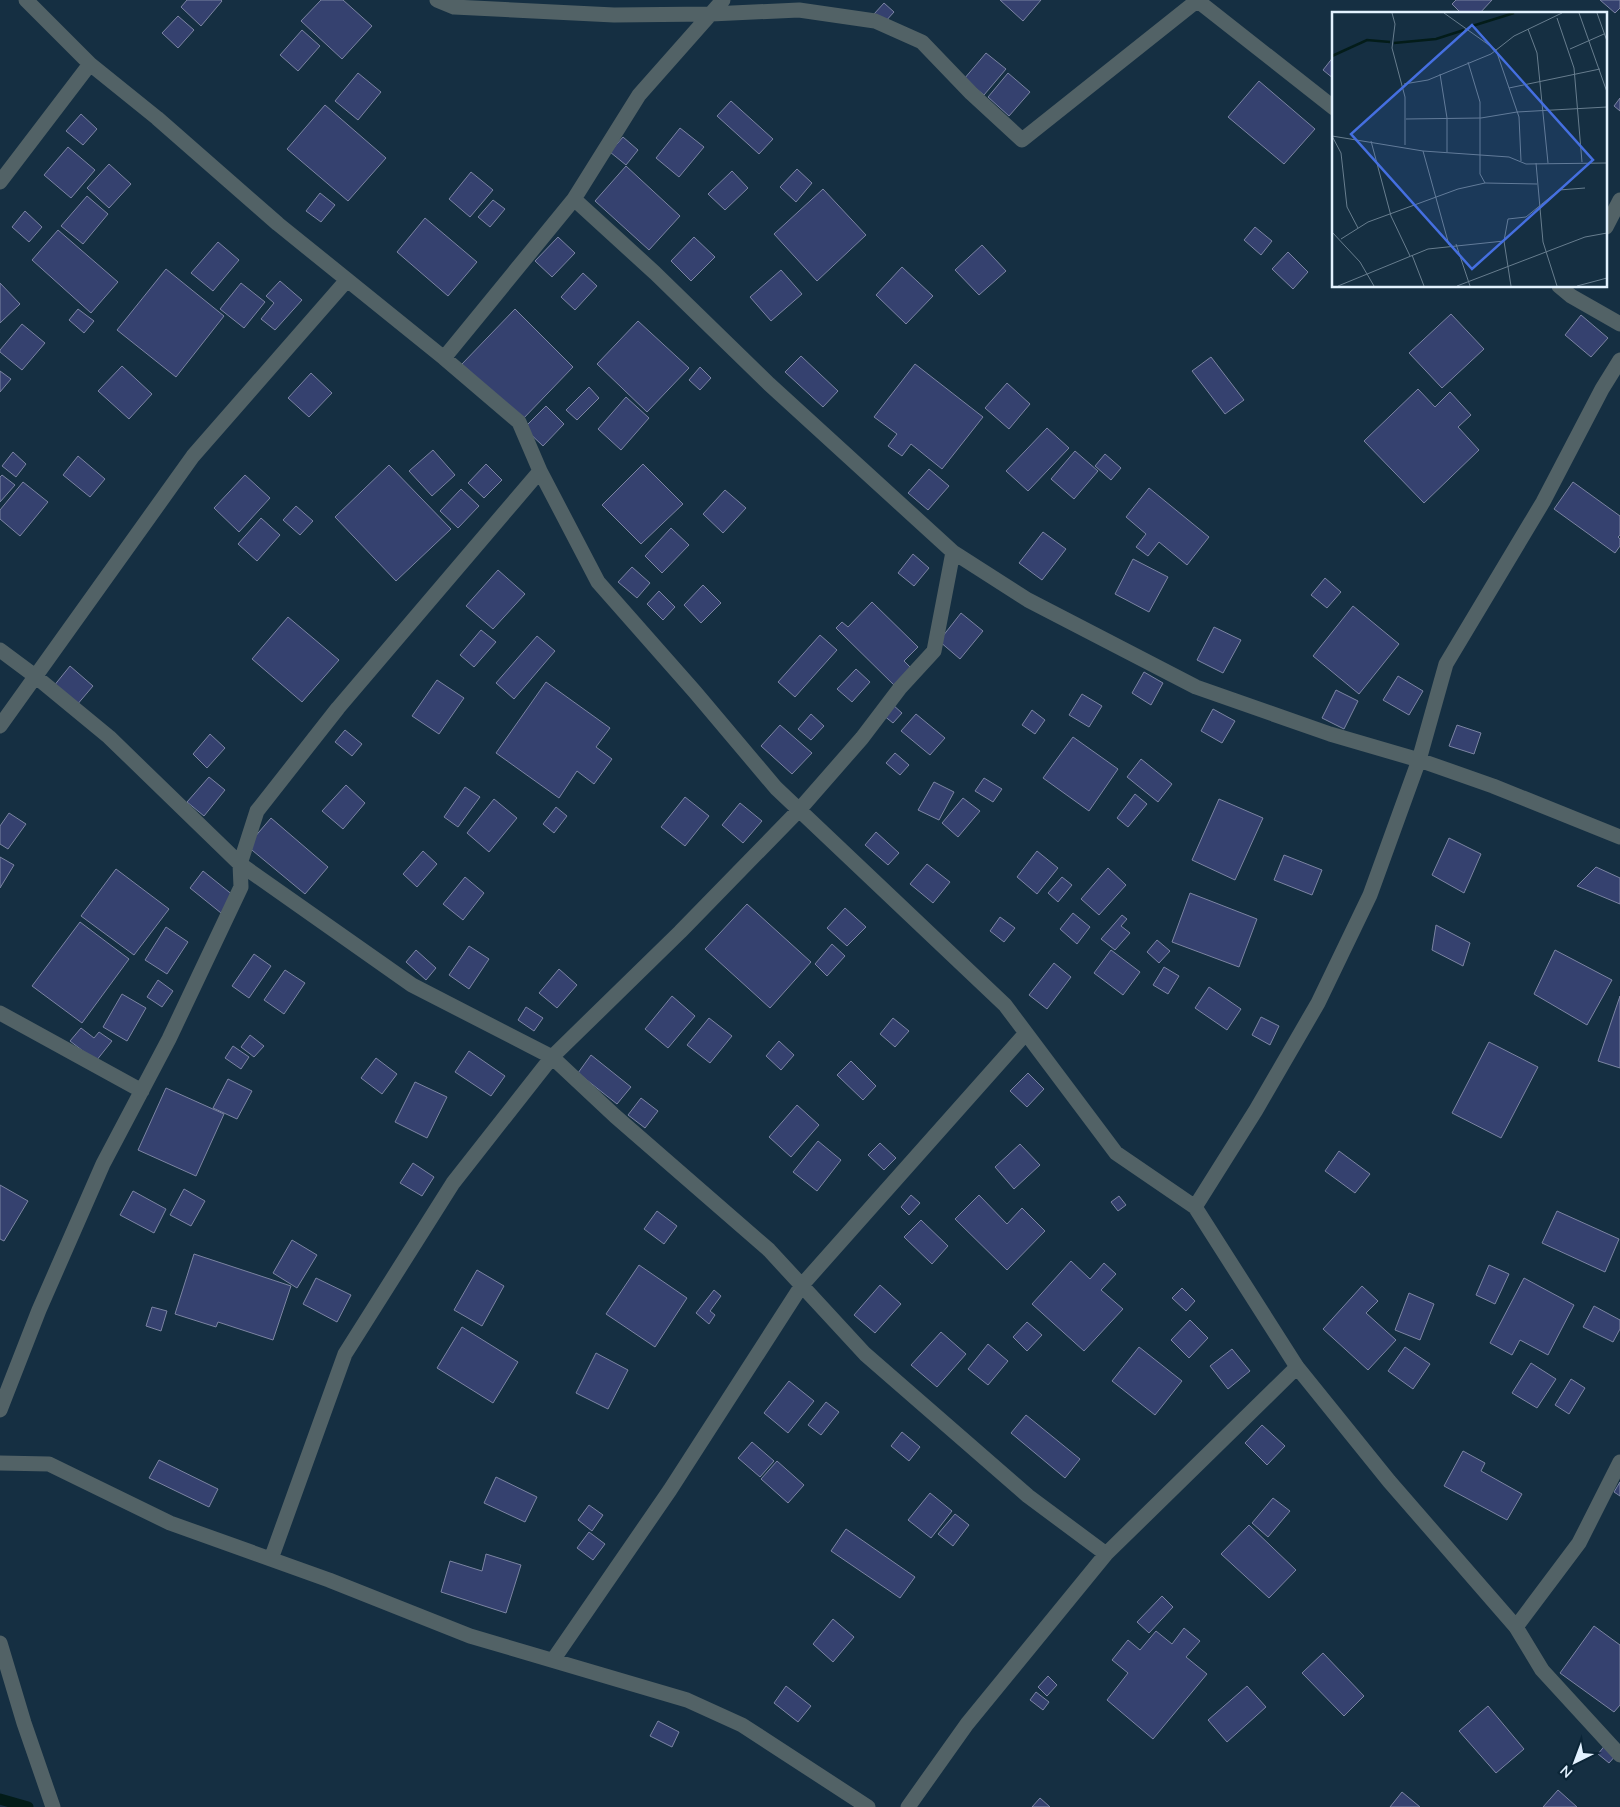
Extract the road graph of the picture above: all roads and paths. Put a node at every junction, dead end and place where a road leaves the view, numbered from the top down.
1 (26, 0) edge
2 (437, 0) edge
3 (723, 0) edge
4 (1198, 0) edge
5 (710, 14) junction
6 (90, 64) junction
7 (1332, 106) edge
8 (0, 182) edge
9 (574, 200) junction
10 (1620, 200) edge
11 (1608, 223) edge
12 (347, 280) junction
13 (1568, 289) edge
14 (1620, 324) edge
15 (444, 358) junction
16 (1620, 360) edge
17 (540, 471) junction
18 (953, 552) junction
19 (0, 650) edge
20 (35, 676) junction
21 (0, 726) edge
22 (1420, 760) junction
23 (799, 810) junction
24 (1620, 838) edge
25 (240, 864) junction
26 (0, 1013) edge
27 (1026, 1033) junction
28 (552, 1057) junction
29 (142, 1091) junction
30 (1195, 1206) junction
31 (802, 1285) junction
32 (1297, 1367) junction
33 (0, 1410) edge
34 (1620, 1462) edge
35 (0, 1463) edge
36 (1106, 1554) junction
37 (271, 1559) junction
38 (1516, 1627) junction
39 (0, 1643) edge
40 (553, 1660) junction
41 (1620, 1755) edge
42 (53, 1807) edge
43 (868, 1807) edge
44 (908, 1807) edge

1 - 6 street
2 - 5 street
3 - 5 street
4 - 5 street
4 - 7 street
5 - 9 street
6 - 8 street
6 - 12 street
9 - 15 street
9 - 18 street
10 - 11 street
12 - 15 street
12 - 20 street
13 - 14 street
15 - 17 street
16 - 22 street
17 - 23 street
17 - 25 street
18 - 22 street
18 - 23 street
19 - 20 street
20 - 21 street
20 - 25 street
22 - 24 street
22 - 30 street
23 - 27 street
23 - 28 street
25 - 28 street
25 - 29 street
26 - 29 street
27 - 30 street
27 - 31 street
28 - 31 street
28 - 37 street
29 - 33 street
30 - 32 street
31 - 36 street
31 - 40 street
32 - 36 street
32 - 38 street
34 - 38 street
35 - 37 street
36 - 44 street
37 - 40 street
38 - 41 street
39 - 42 street
40 - 43 street

